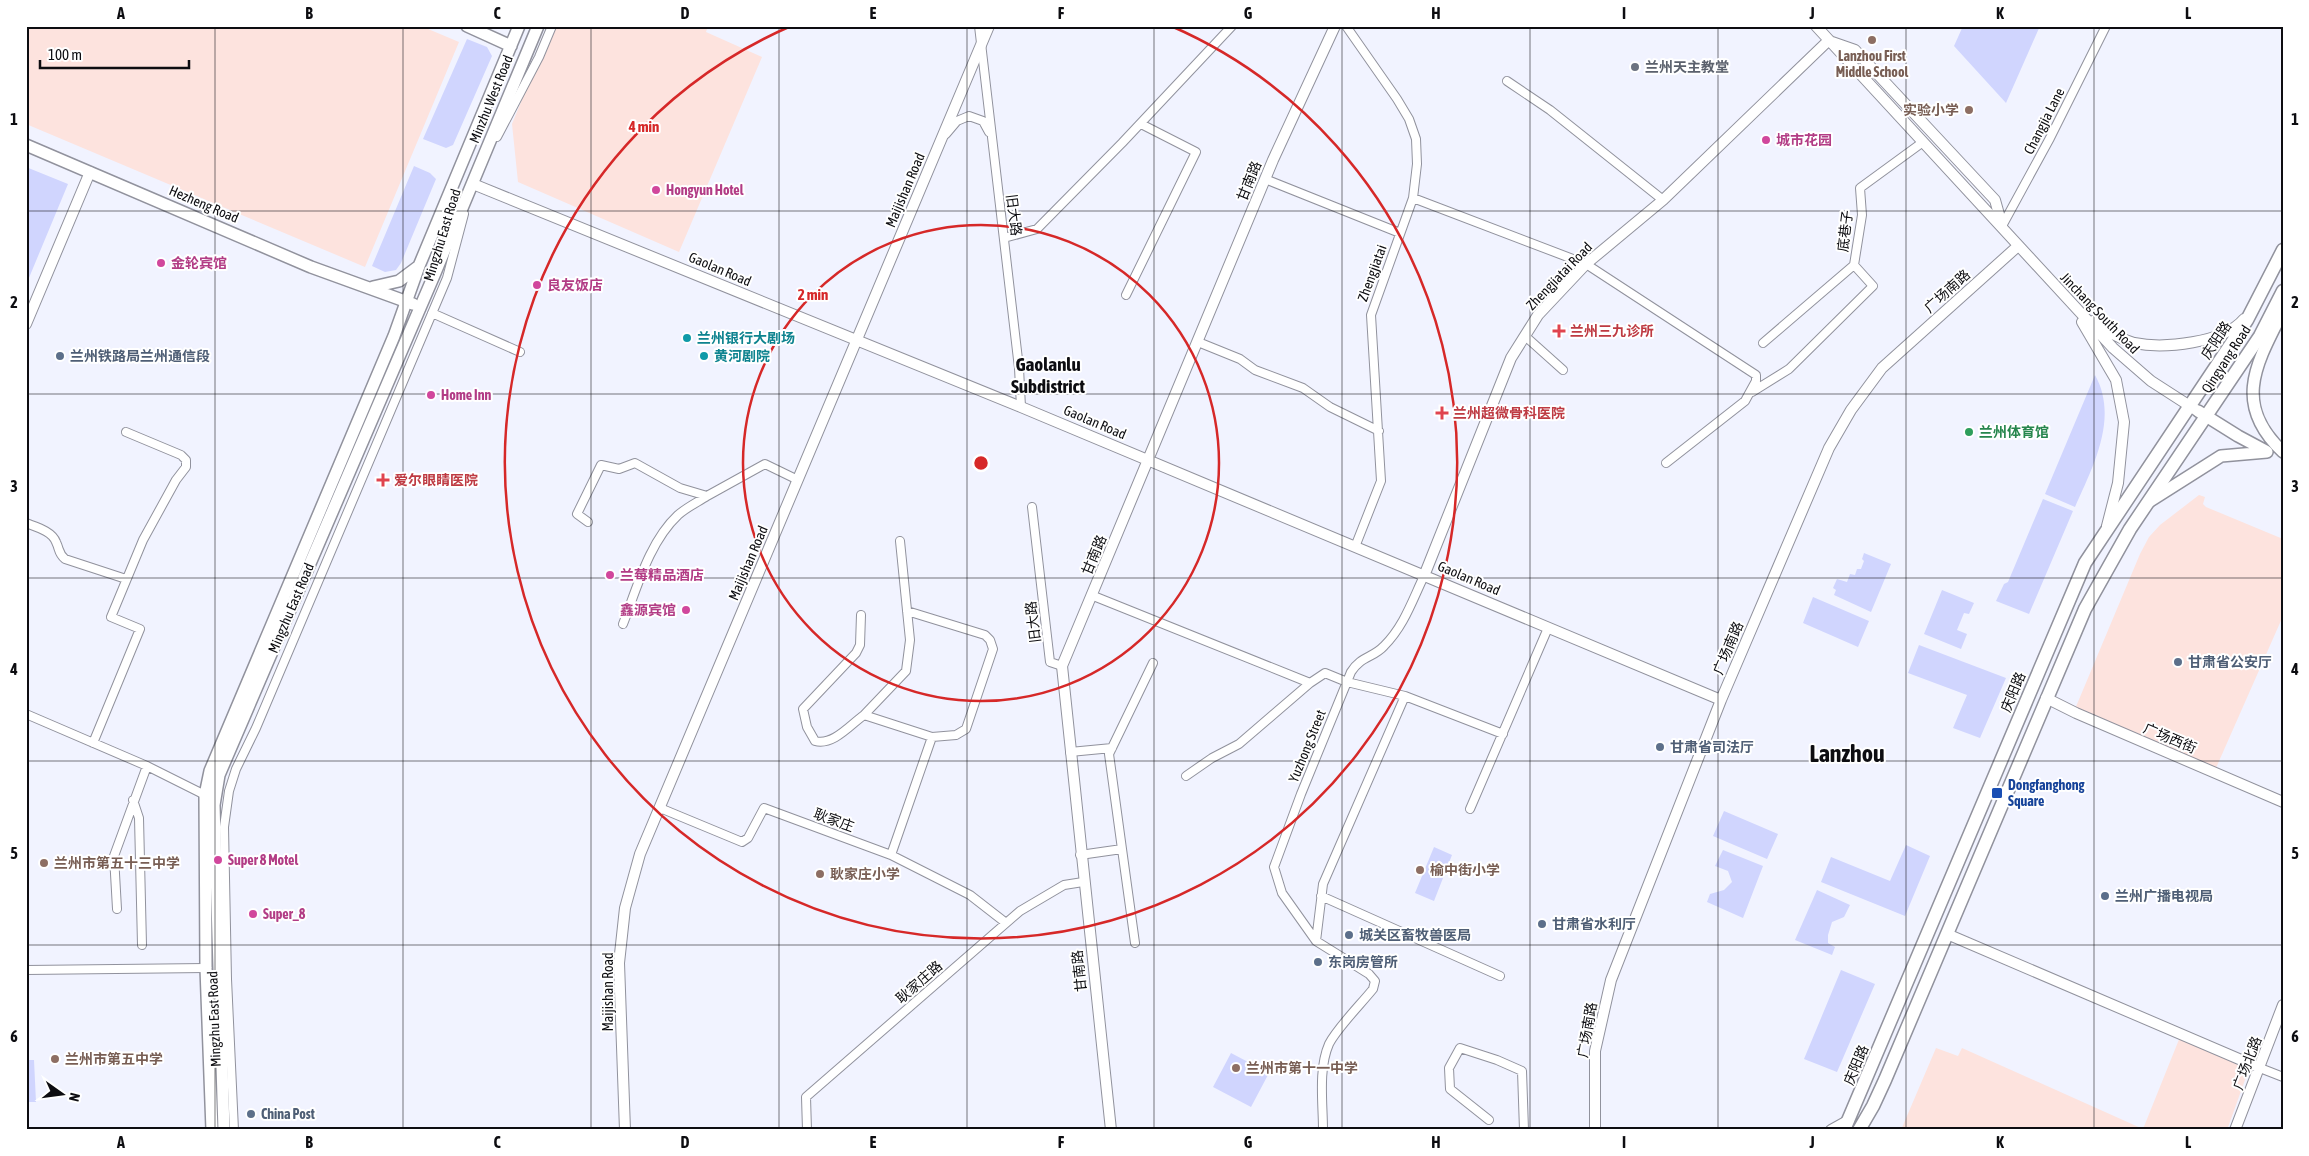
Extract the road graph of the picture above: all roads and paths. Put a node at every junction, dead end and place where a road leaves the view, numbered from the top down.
1 (467, 26) edge
2 (519, 26) edge
3 (538, 26) edge
4 (552, 26) edge
5 (979, 26) edge
6 (989, 26) edge
7 (1232, 26) edge
8 (1335, 26) edge
9 (1346, 26) edge
10 (1816, 26) edge
11 (2106, 26) edge
12 (1829, 40) junction
13 (981, 45) junction
14 (510, 46) junction
15 (1507, 81) dead end
16 (1141, 124) junction
17 (1923, 142) junction
18 (26, 145) edge
19 (993, 150) junction
20 (936, 151) junction
21 (90, 172) junction
22 (456, 176) junction
23 (1265, 179) junction
24 (473, 184) junction
25 (1413, 198) junction
26 (1662, 200) junction
27 (2002, 226) junction
28 (1400, 233) junction
29 (1004, 238) junction
30 (2018, 246) junction
31 (2283, 250) edge
32 (1586, 264) junction
33 (1854, 265) junction
34 (419, 266) junction
35 (371, 287) junction
36 (2283, 291) edge
37 (2262, 294) junction
38 (1126, 296) dead end
39 (406, 302) junction
40 (421, 306) junction
41 (2073, 306) junction
42 (2283, 311) edge
43 (432, 313) junction
44 (26, 324) edge
45 (1525, 336) junction
46 (858, 340) junction
47 (1198, 342) junction
48 (1763, 343) dead end
49 (520, 352) dead end
50 (1564, 370) dead end
51 (1750, 393) junction
52 (1021, 407) junction
53 (2198, 411) junction
54 (1378, 431) junction
55 (126, 432) dead end
56 (2268, 452) junction
57 (2283, 452) edge
58 (2283, 457) edge
59 (1148, 461) junction
60 (1666, 463) dead end
61 (798, 480) junction
62 (707, 496) junction
63 (2148, 502) junction
64 (1032, 507) dead end
65 (588, 522) dead end
66 (26, 523) edge
67 (2106, 532) junction
68 (900, 541) dead end
69 (1355, 547) junction
70 (1424, 576) junction
71 (126, 579) junction
72 (1092, 595) junction
73 (907, 611) junction
74 (861, 615) dead end
75 (623, 624) dead end
76 (1548, 628) junction
77 (1153, 663) dead end
78 (1062, 666) junction
79 (1347, 682) junction
80 (1310, 683) junction
81 (1405, 696) junction
82 (2046, 698) junction
83 (1721, 700) junction
84 (26, 714) edge
85 (864, 715) junction
86 (243, 722) junction
87 (256, 728) junction
88 (1503, 734) junction
89 (932, 737) junction
90 (94, 743) junction
91 (1112, 748) junction
92 (1070, 752) junction
93 (146, 766) junction
94 (1186, 776) dead end
95 (204, 795) junction
96 (133, 800) junction
97 (2283, 802) edge
98 (660, 808) junction
99 (1470, 809) dead end
100 (1122, 849) junction
101 (891, 854) junction
102 (1080, 855) junction
103 (1083, 882) junction
104 (1321, 896) junction
105 (117, 909) dead end
106 (1006, 923) junction
107 (1947, 934) junction
108 (1316, 941) junction
109 (1135, 943) dead end
110 (142, 945) dead end
111 (206, 968) junction
112 (26, 970) edge
113 (1500, 976) dead end
114 (2283, 1005) edge
115 (2260, 1068) junction
116 (2283, 1077) edge
117 (1873, 1106) junction
118 (1489, 1120) dead end
119 (1847, 1125) edge
120 (212, 1130) edge
121 (224, 1130) edge
122 (234, 1130) edge
123 (625, 1130) edge
124 (807, 1130) edge
125 (1111, 1130) edge
126 (1323, 1130) edge
127 (1524, 1130) edge
128 (1594, 1130) edge
129 (1832, 1130) edge
130 (1859, 1130) edge
131 (1864, 1130) edge
132 (2235, 1130) edge

1 - 14 main road
2 - 14 main road, Minzhu West Road
3 - 24 main road, Minzhu West Road
4 - 24 street
5 - 13 street, 旧大路
6 - 13 street, Maijishan Road
7 - 16 street
8 - 23 street, 甘南路
9 - 25 street, Zhengjiatai
10 - 12 street, Jinchang South Road
11 - 27 street, Changjia Lane
12 - 17 street, Jinchang South Road
12 - 26 street, Zhengjiatai Road
12 - 27 street, Jinchang South Road
13 - 19 street, 旧大路
13 - 20 street, Maijishan Road
14 - 22 main road, Minzhu West Road
15 - 26 street
16 - 29 street
16 - 38 street
17 - 27 street, Jinchang South Road
17 - 33 street, 底巷子
18 - 21 main road, Hezheng Road
19 - 20 street
19 - 29 street, 旧大路
20 - 46 street, Maijishan Road
21 - 35 main road, Hezheng Road
21 - 44 street
22 - 24 main road, Gaolan Road
22 - 34 main road, Mingzhu East Road
23 - 28 street
23 - 47 street, 甘南路
24 - 40 main road, Mingzhu East Road
24 - 43 street, Mingzhu East Road
24 - 46 street, Gaolan Road
25 - 28 street, Zhengjiatai
25 - 32 street
26 - 32 street, Zhengjiatai Road
27 - 30 street, Jinchang South Road
28 - 54 street, Zhengjiatai
29 - 52 street, 旧大路
30 - 41 street, Jinchang South Road
30 - 83 street, 广场南路
31 - 37 main road
32 - 45 street, Zhengjiatai Road
32 - 51 street
33 - 48 street, 底巷子
33 - 51 street
34 - 35 main road, Hezheng Road
34 - 39 main road, Mingzhu East Road
35 - 39 main road, Hezheng Road
36 - 53 main road, Qingyang Road
37 - 41 street
37 - 53 main road, 庆阳路
39 - 40 main road, Hezheng Road
39 - 95 main road, Mingzhu East Road
40 - 86 main road, Mingzhu East Road
41 - 53 street, Jinchang South Road
41 - 67 street
42 - 57 main road
43 - 49 street
43 - 87 street, Mingzhu East Road
45 - 50 street
45 - 70 street, Zhengjiatai Road
46 - 52 street, Gaolan Road
46 - 61 street, Maijishan Road
47 - 54 street
47 - 59 street, 甘南路
51 - 60 street
52 - 59 street, Gaolan Road
53 - 56 main road
53 - 63 main road, 庆阳路
53 - 67 main road, 庆阳路
54 - 69 street, Zhengjiatai
55 - 71 street
56 - 58 main road
56 - 63 main road
59 - 69 street, Gaolan Road
59 - 72 street, 甘南路
61 - 62 street
61 - 98 street, Maijishan Road
62 - 65 street
62 - 75 street
63 - 82 main road, 庆阳路
64 - 78 street, 旧大路
66 - 71 street
67 - 119 main road, 庆阳路
68 - 73 street
69 - 70 street, Gaolan Road
70 - 76 street, Gaolan Road
70 - 79 street, Yuzhong Street
71 - 90 street
72 - 78 street, 甘南路
72 - 80 street
73 - 85 street
73 - 89 street
74 - 85 street
76 - 83 street, Gaolan Road
76 - 88 street
77 - 91 street
78 - 92 street, 甘南路
79 - 80 street
79 - 81 street
79 - 108 street, Yuzhong Street
80 - 94 street
81 - 88 street
81 - 104 street
82 - 97 street, 广场西街
82 - 107 main road, 庆阳路
83 - 128 street, 广场南路
84 - 90 street
85 - 89 street
86 - 87 street
86 - 121 main road, Mingzhu East Road
87 - 122 street, Mingzhu East Road
88 - 99 street
89 - 101 street
90 - 93 street
91 - 92 street
91 - 100 street
92 - 102 street, 甘南路
93 - 95 street
93 - 96 street
95 - 111 main road, Mingzhu East Road
96 - 105 street
96 - 110 street
98 - 101 street, 耿家庄
98 - 123 street, Maijishan Road
100 - 102 street
100 - 109 street
101 - 106 street, 耿家庄
102 - 103 street, 甘南路
103 - 106 street, 耿家庄路
103 - 125 street, 甘南路
104 - 108 street
104 - 113 street
106 - 124 street, 耿家庄路
107 - 115 street
107 - 117 main road, 庆阳路
108 - 126 street, Yuzhong Street
111 - 112 street
111 - 120 main road, Mingzhu East Road
114 - 115 street, 广场北路
115 - 116 street
115 - 132 street, 广场北路
117 - 130 main road, 庆阳路
117 - 131 main road
118 - 127 street
119 - 129 street

